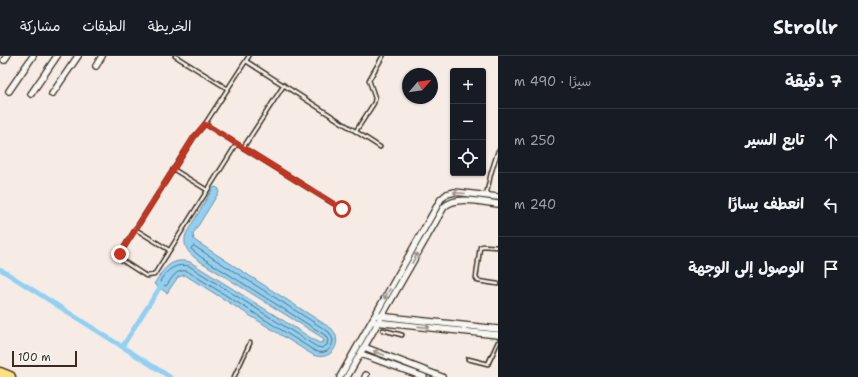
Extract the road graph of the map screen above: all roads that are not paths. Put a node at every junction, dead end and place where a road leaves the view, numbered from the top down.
1 (33, 56) edge
2 (57, 56) edge
3 (78, 56) edge
4 (102, 56) edge
5 (175, 56) edge
6 (249, 56) edge
7 (383, 56) edge
8 (246, 61) junction
9 (96, 66) dead end
10 (284, 85) junction
11 (228, 89) junction
12 (9, 91) dead end
13 (30, 94) dead end
14 (52, 94) dead end
15 (205, 124) junction
16 (356, 131) junction
17 (236, 144) junction
18 (380, 147) dead end
19 (243, 148) junction
20 (498, 151) edge
21 (173, 169) junction
22 (207, 190) junction
23 (486, 196) junction
24 (498, 198) edge
25 (498, 204) edge
26 (342, 209) dead end
27 (135, 229) junction
28 (498, 247) edge
29 (169, 250) junction
30 (498, 284) edge
31 (375, 315) junction
32 (382, 316) junction
33 (371, 321) junction
34 (378, 322) junction
35 (397, 324) junction
36 (498, 329) edge
37 (383, 330) dead end
38 (393, 333) junction
39 (402, 335) dead end
40 (498, 335) edge
41 (498, 342) edge
42 (250, 343) dead end
43 (364, 347) junction
44 (360, 354) junction
45 (468, 359) dead end
46 (0, 373) edge
47 (10, 377) edge
48 (234, 377) edge
49 (340, 377) edge
50 (347, 377) edge
51 (424, 377) edge
52 (442, 377) edge

1 - 12 street
2 - 13 street
3 - 14 street
4 - 9 street
5 - 11 lane
6 - 8 lane
7 - 16 lane
8 - 10 lane
8 - 11 lane
10 - 16 lane
10 - 19 lane
11 - 15 lane
15 - 17 lane
15 - 21 lane
16 - 18 lane
17 - 19 lane
17 - 22 lane
19 - 26 lane
20 - 23 lane
21 - 22 lane
21 - 27 lane
22 - 29 lane
23 - 24 street
23 -> 31 street
32 -> 25 street
27 - 29 lane
27 - 29 lane
28 - 30 lane
31 - 32 street
31 - 33 street
32 - 34 street
32 - 36 street
33 - 34 street
33 - 49 street
34 - 35 street
34 - 43 street
35 - 38 lane
35 -> 40 street
37 - 38 lane
38 - 39 lane
41 - 45 lane
42 - 48 lane
43 - 44 street
52 -> 43 street
44 - 50 street
44 - 51 street
46 - 47 highway

